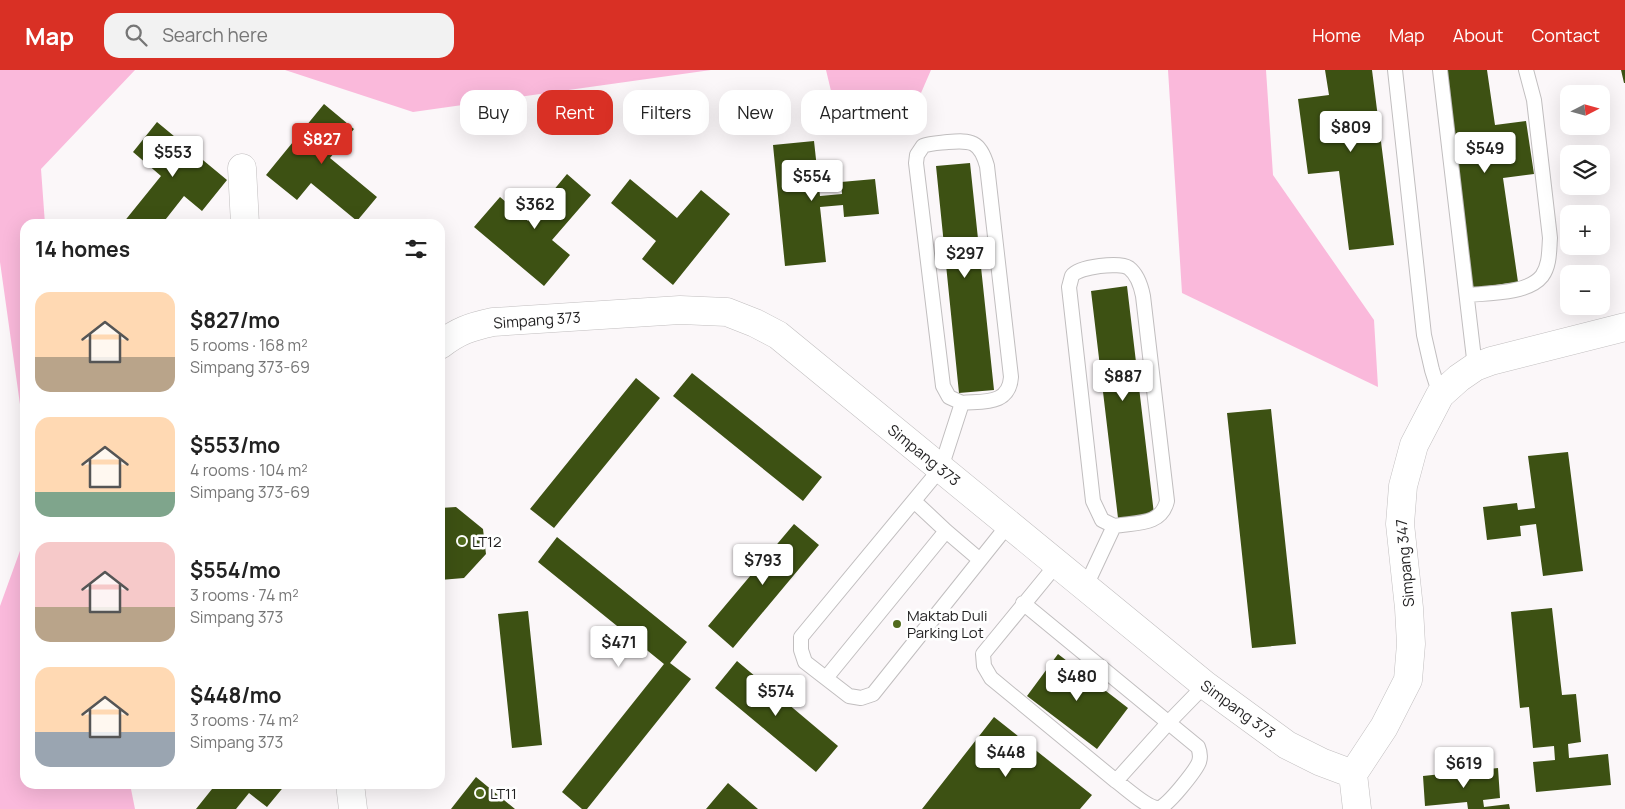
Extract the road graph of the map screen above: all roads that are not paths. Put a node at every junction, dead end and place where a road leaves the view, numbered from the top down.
1 (1395, 70) edge
2 (1440, 70) edge
3 (1526, 70) edge
4 (242, 168) dead end
5 (245, 219) edge
6 (1467, 295) junction
7 (1625, 327) edge
8 (445, 341) edge
9 (1475, 367) junction
10 (1440, 396) junction
11 (962, 403) junction
12 (941, 468) junction
13 (914, 501) junction
14 (1008, 524) junction
15 (1114, 526) junction
16 (946, 532) junction
17 (980, 560) junction
18 (1056, 565) junction
19 (1085, 588) junction
20 (1023, 603) junction
21 (826, 678) junction
22 (1205, 686) junction
23 (1169, 722) junction
24 (1353, 774) junction
25 (1116, 781) junction
26 (351, 789) edge
27 (353, 809) edge
28 (1357, 809) edge

1 - 10 lane
2 - 6 lane
3 - 6 lane
4 - 5 street
6 - 9 lane
7 - 9 street, Simpang 347
8 - 12 street, Simpang 373
9 - 10 street, Simpang 347
10 - 24 street, Simpang 347
11 - 11 lane
11 - 12 lane
12 - 13 lane
12 - 14 street, Simpang 373
13 - 16 lane
13 - 21 lane
14 - 17 lane
14 - 18 street, Simpang 373
15 - 15 lane
15 - 19 lane
16 - 17 lane
16 - 21 lane
17 - 21 lane
18 - 19 street, Simpang 373
18 - 20 lane
19 - 22 street, Simpang 373
20 - 23 lane
20 - 25 lane
22 - 23 lane
22 - 24 street, Simpang 373
23 - 25 lane
23 - 25 lane
24 - 28 street
26 - 27 street

